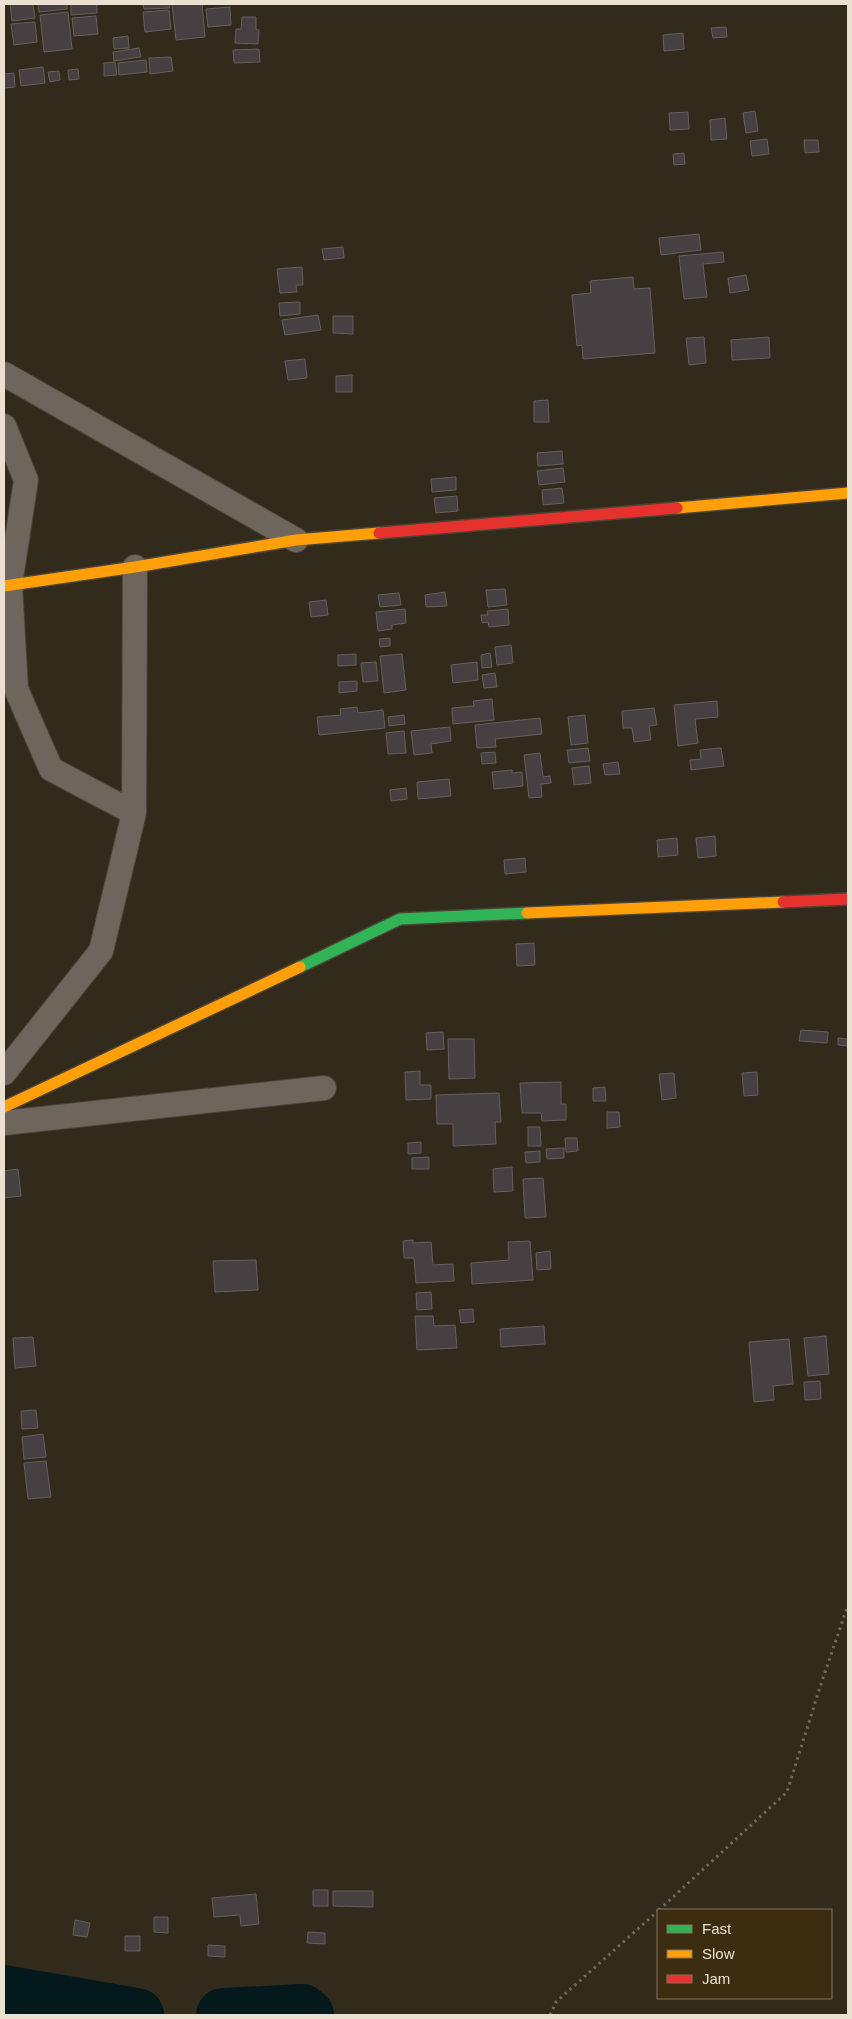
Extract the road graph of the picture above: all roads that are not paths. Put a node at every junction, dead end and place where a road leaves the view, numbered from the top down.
1 (4, 374) edge
2 (4, 426) edge
3 (848, 493) edge
4 (296, 540) junction
5 (135, 567) junction
6 (7, 586) edge
7 (134, 813) junction
8 (848, 899) edge
9 (4, 1073) edge
10 (324, 1088) dead end
11 (4, 1107) edge
12 (4, 1123) edge

1 - 4 street
2 - 6 street
3 - 4 street
4 - 5 street
5 - 6 street
5 - 7 street
6 - 7 street
7 - 9 street
8 - 11 street
10 - 12 street

